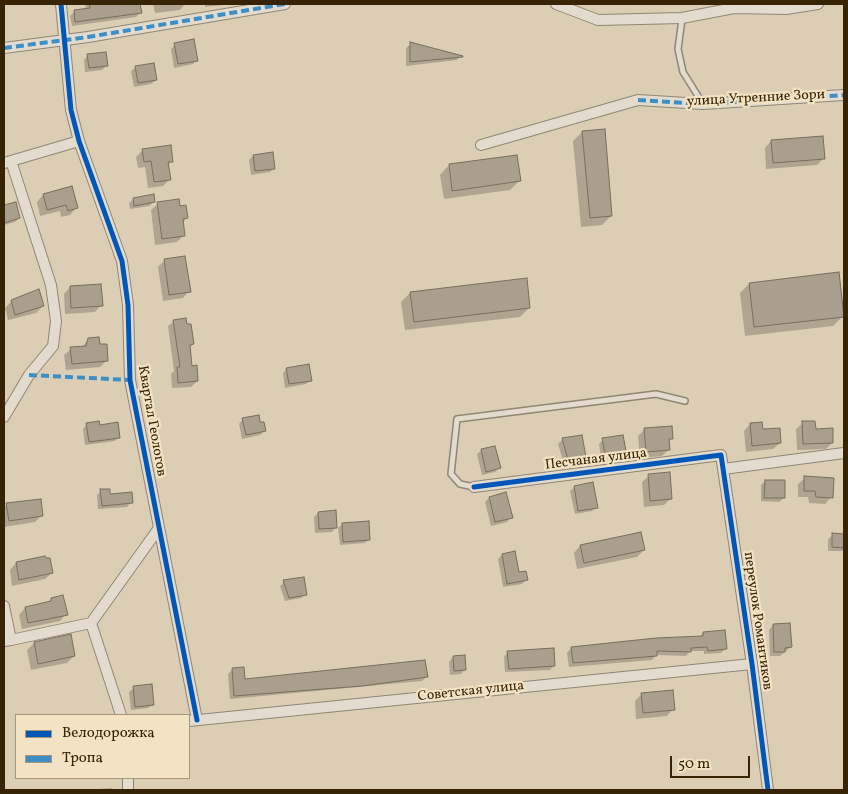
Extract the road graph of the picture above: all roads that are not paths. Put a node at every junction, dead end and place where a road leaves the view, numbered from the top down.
1 (61, 4) edge
2 (285, 4) edge
3 (556, 4) edge
4 (818, 4) edge
5 (566, 6) edge
6 (682, 18) junction
7 (65, 40) junction
8 (4, 48) edge
9 (844, 95) edge
10 (703, 104) junction
11 (79, 142) junction
12 (481, 145) dead end
13 (8, 162) edge
14 (685, 401) dead end
15 (4, 417) edge
16 (844, 453) edge
17 (720, 455) joint
18 (722, 469) junction
19 (474, 487) joint
20 (159, 528) junction
21 (4, 606) edge
22 (91, 623) junction
23 (7, 640) edge
24 (752, 664) junction
25 (121, 714) edge
26 (193, 720) edge
27 (768, 790) edge

1 - 7 street, Квартал Геологов
2 - 7 street
3 - 5 street
4 - 6 street
5 - 6 street
6 - 10 lane
7 - 8 street
7 - 11 street, Квартал Геологов
9 - 10 street, улица Утренние Зори
10 - 12 street, улица Утренние Зори
11 - 13 street
11 - 20 street, Квартал Геологов
13 - 15 street
14 - 19 lane
16 - 18 street
17 - 18 street, переулок Романтиков
17 - 19 street, Песчаная улица
18 - 24 street, переулок Романтиков
20 - 22 street
20 - 26 street, Квартал Геологов
21 - 23 street
22 - 23 street
22 - 25 street
24 - 26 street, Советская улица
24 - 27 street, переулок Романтиков

